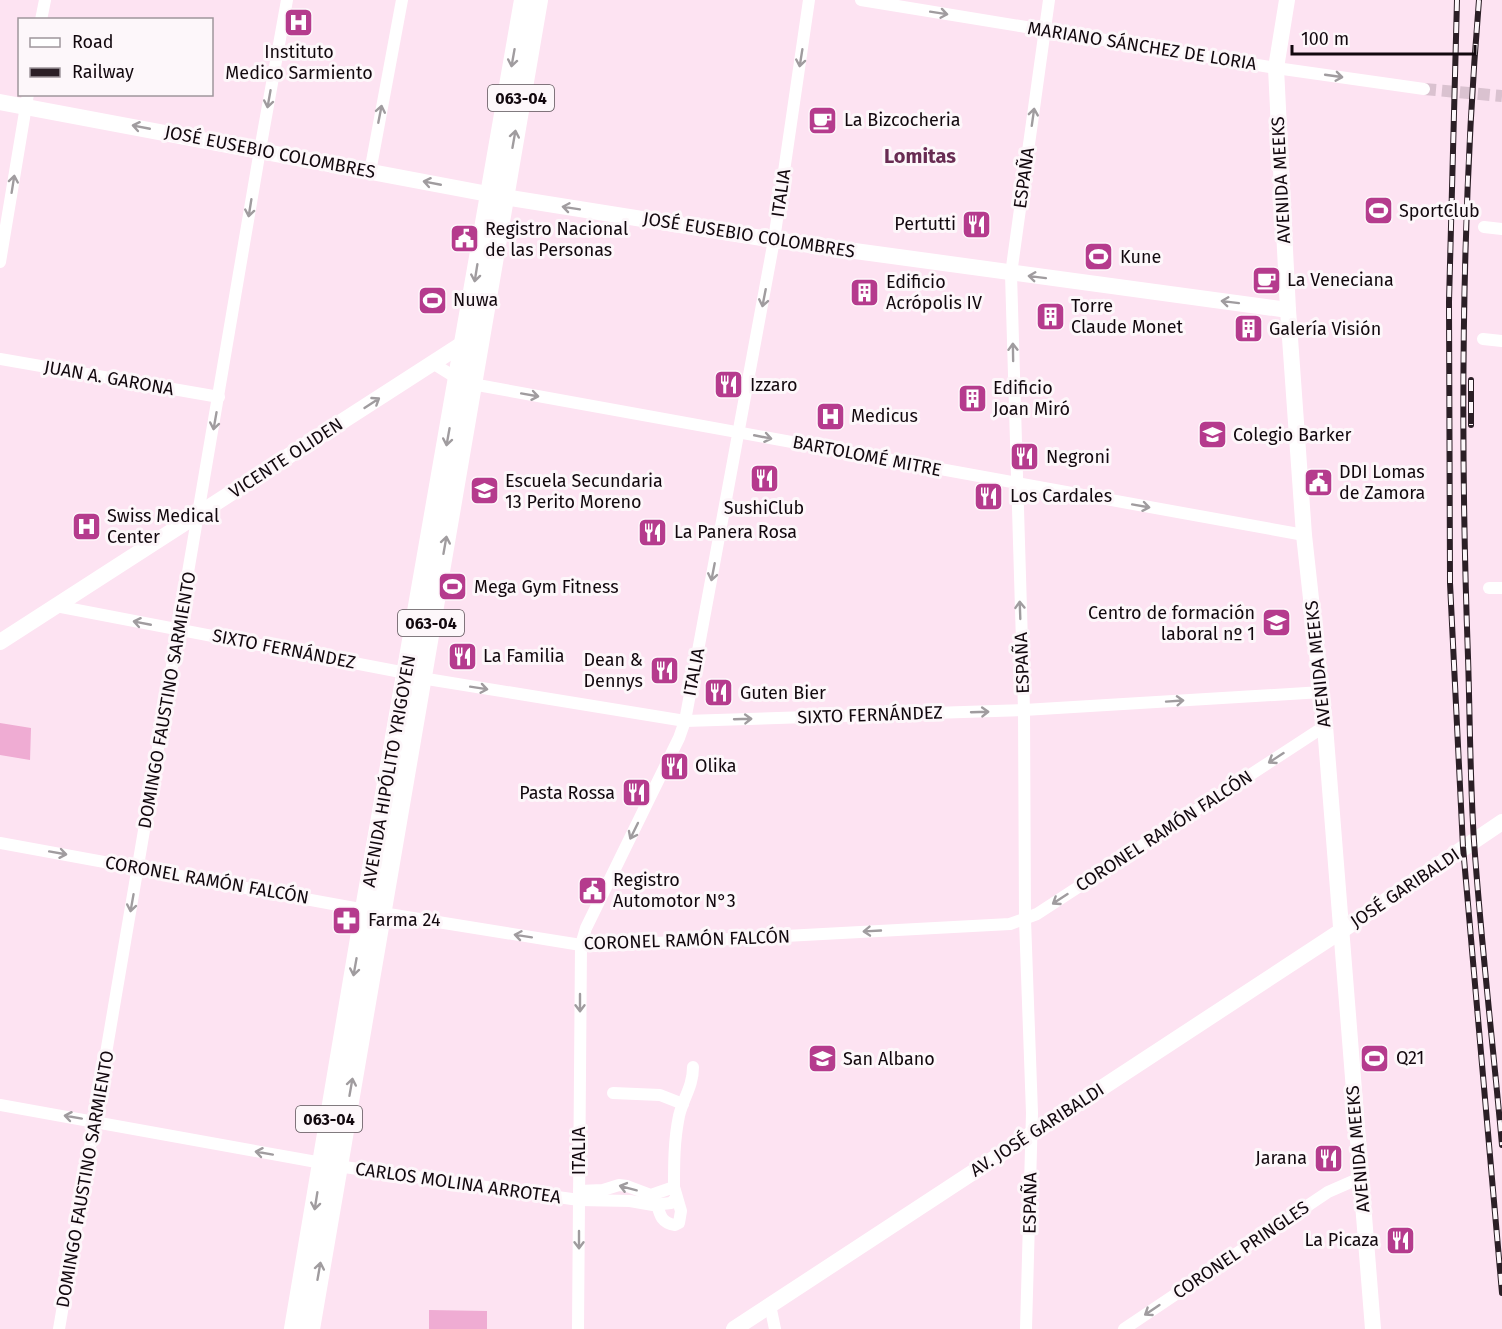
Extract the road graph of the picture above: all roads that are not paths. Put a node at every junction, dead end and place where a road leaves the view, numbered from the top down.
1 (45, 0) edge
2 (287, 0) edge
3 (402, 0) edge
4 (524, 0) edge
5 (538, 0) edge
6 (809, 0) edge
7 (861, 0) edge
8 (1049, 0) edge
9 (1287, 0) edge
10 (41, 18) edge
11 (1045, 30) junction
12 (1276, 68) junction
13 (1424, 88) tunnel mouth
14 (27, 100) edge
15 (0, 102) edge
16 (260, 150) junction
17 (370, 172) junction
18 (497, 196) junction
19 (1484, 227) dead end
20 (1502, 229) edge
21 (774, 240) junction
22 (0, 262) edge
23 (1011, 274) junction
24 (1288, 310) junction
25 (473, 337) junction
26 (1483, 339) dead end
27 (1502, 341) edge
28 (0, 359) edge
29 (434, 364) junction
30 (465, 382) junction
31 (219, 397) junction
32 (738, 432) junction
33 (1016, 484) junction
34 (199, 514) junction
35 (1304, 535) junction
36 (56, 606) junction
37 (178, 629) junction
38 (0, 642) edge
39 (414, 676) junction
40 (1322, 692) junction
41 (1024, 710) junction
42 (685, 721) junction
43 (1325, 726) junction
44 (1502, 822) edge
45 (0, 843) edge
46 (138, 867) junction
47 (374, 911) junction
48 (1025, 920) junction
49 (1341, 931) junction
50 (581, 945) junction
51 (693, 1067) dead end
52 (612, 1093) dead end
53 (683, 1104) junction
54 (0, 1105) edge
55 (95, 1121) junction
56 (1032, 1134) junction
57 (330, 1164) junction
58 (1360, 1178) junction
59 (675, 1192) junction
60 (579, 1196) junction
61 (657, 1204) junction
62 (770, 1305) junction
63 (59, 1329) edge
64 (294, 1329) edge
65 (310, 1329) edge
66 (578, 1329) edge
67 (734, 1329) edge
68 (775, 1329) edge
69 (1026, 1329) edge
70 (1124, 1329) edge
71 (1373, 1329) edge

1 - 10 street
2 -> 16 street, DOMINGO FAUSTINO SARMIENTO
17 -> 3 street
4 -> 18 main road, AVENIDA HIPÓLITO YRIGOYEN / 063-04
18 -> 5 main road, AVENIDA HIPÓLITO YRIGOYEN / 063-04
6 -> 21 street, ITALIA
7 -> 11 street, MARIANO SÁNCHEZ DE LORIA
8 - 11 street, ESPAÑA
9 - 12 street, AVENIDA MEEKS
11 - 12 street, MARIANO SÁNCHEZ DE LORIA
23 -> 11 street, ESPAÑA
12 -> 13 street, MARIANO SÁNCHEZ DE LORIA
12 - 24 street, AVENIDA MEEKS
14 - 15 street, JOSÉ EUSEBIO COLOMBRES
16 -> 14 street, JOSÉ EUSEBIO COLOMBRES
22 -> 14 street
16 - 17 street, JOSÉ EUSEBIO COLOMBRES
16 -> 31 street, DOMINGO FAUSTINO SARMIENTO
18 -> 17 street, JOSÉ EUSEBIO COLOMBRES
21 -> 18 street, JOSÉ EUSEBIO COLOMBRES
18 - 25 main road, AVENIDA HIPÓLITO YRIGOYEN / 063-04
19 - 20 street
21 - 23 street, JOSÉ EUSEBIO COLOMBRES
21 -> 32 street, ITALIA
24 -> 23 street, JOSÉ EUSEBIO COLOMBRES
33 -> 23 street, ESPAÑA
24 - 35 street, AVENIDA MEEKS
25 - 29 street, VICENTE OLIDEN
25 - 30 main road, AVENIDA HIPÓLITO YRIGOYEN / 063-04
26 - 27 street
28 - 31 street, JUAN A. GARONA
29 - 30 street, BARTOLOMÉ MITRE
34 -> 29 street, VICENTE OLIDEN
30 -> 32 street, BARTOLOMÉ MITRE
30 - 39 main road, AVENIDA HIPÓLITO YRIGOYEN / 063-04
31 -> 34 street, DOMINGO FAUSTINO SARMIENTO
32 -> 33 street, BARTOLOMÉ MITRE
32 -> 42 street, ITALIA
33 -> 35 street, BARTOLOMÉ MITRE
41 -> 33 street, ESPAÑA
34 - 36 street, VICENTE OLIDEN
34 - 37 street, DOMINGO FAUSTINO SARMIENTO
35 - 40 street, AVENIDA MEEKS
37 -> 36 street, SIXTO FERNÁNDEZ
36 - 38 street, VICENTE OLIDEN
37 - 39 street, SIXTO FERNÁNDEZ
37 - 46 street, DOMINGO FAUSTINO SARMIENTO
39 -> 42 street, SIXTO FERNÁNDEZ
39 - 47 main road, AVENIDA HIPÓLITO YRIGOYEN / 063-04
41 -> 40 street, SIXTO FERNÁNDEZ
40 - 43 street, AVENIDA MEEKS
42 -> 41 street, SIXTO FERNÁNDEZ
41 - 48 street, ESPAÑA
42 -> 50 street, ITALIA
43 -> 48 street, CORONEL RAMÓN FALCÓN
43 - 49 street, AVENIDA MEEKS
44 - 49 street, JOSÉ GARIBALDI
45 -> 46 street, CORONEL RAMÓN FALCÓN
46 - 47 street, CORONEL RAMÓN FALCÓN
46 -> 55 street, DOMINGO FAUSTINO SARMIENTO
50 -> 47 street, CORONEL RAMÓN FALCÓN
47 - 57 main road, AVENIDA HIPÓLITO YRIGOYEN / 063-04
48 -> 50 street, CORONEL RAMÓN FALCÓN
48 - 56 street, ESPAÑA
49 - 56 street, AV. JOSÉ GARIBALDI
49 - 58 street, AVENIDA MEEKS
50 -> 60 street, ITALIA
51 - 53 street
52 - 53 street
53 - 59 street
55 -> 54 street, CARLOS MOLINA ARROTEA
57 -> 55 street, CARLOS MOLINA ARROTEA
55 - 63 street, DOMINGO FAUSTINO SARMIENTO
56 - 62 street, AV. JOSÉ GARIBALDI
56 - 69 street, ESPAÑA
57 - 60 street, CARLOS MOLINA ARROTEA
57 -> 64 main road, AVENIDA HIPÓLITO YRIGOYEN / 063-04
65 -> 57 main road, AVENIDA HIPÓLITO YRIGOYEN / 063-04
58 -> 70 street, CORONEL PRINGLES
58 - 71 street, AVENIDA MEEKS
59 -> 60 street
59 - 61 street
59 - 61 street
60 - 61 street
60 -> 66 street, ITALIA
62 - 67 street, AV. JOSÉ GARIBALDI
62 - 68 street

